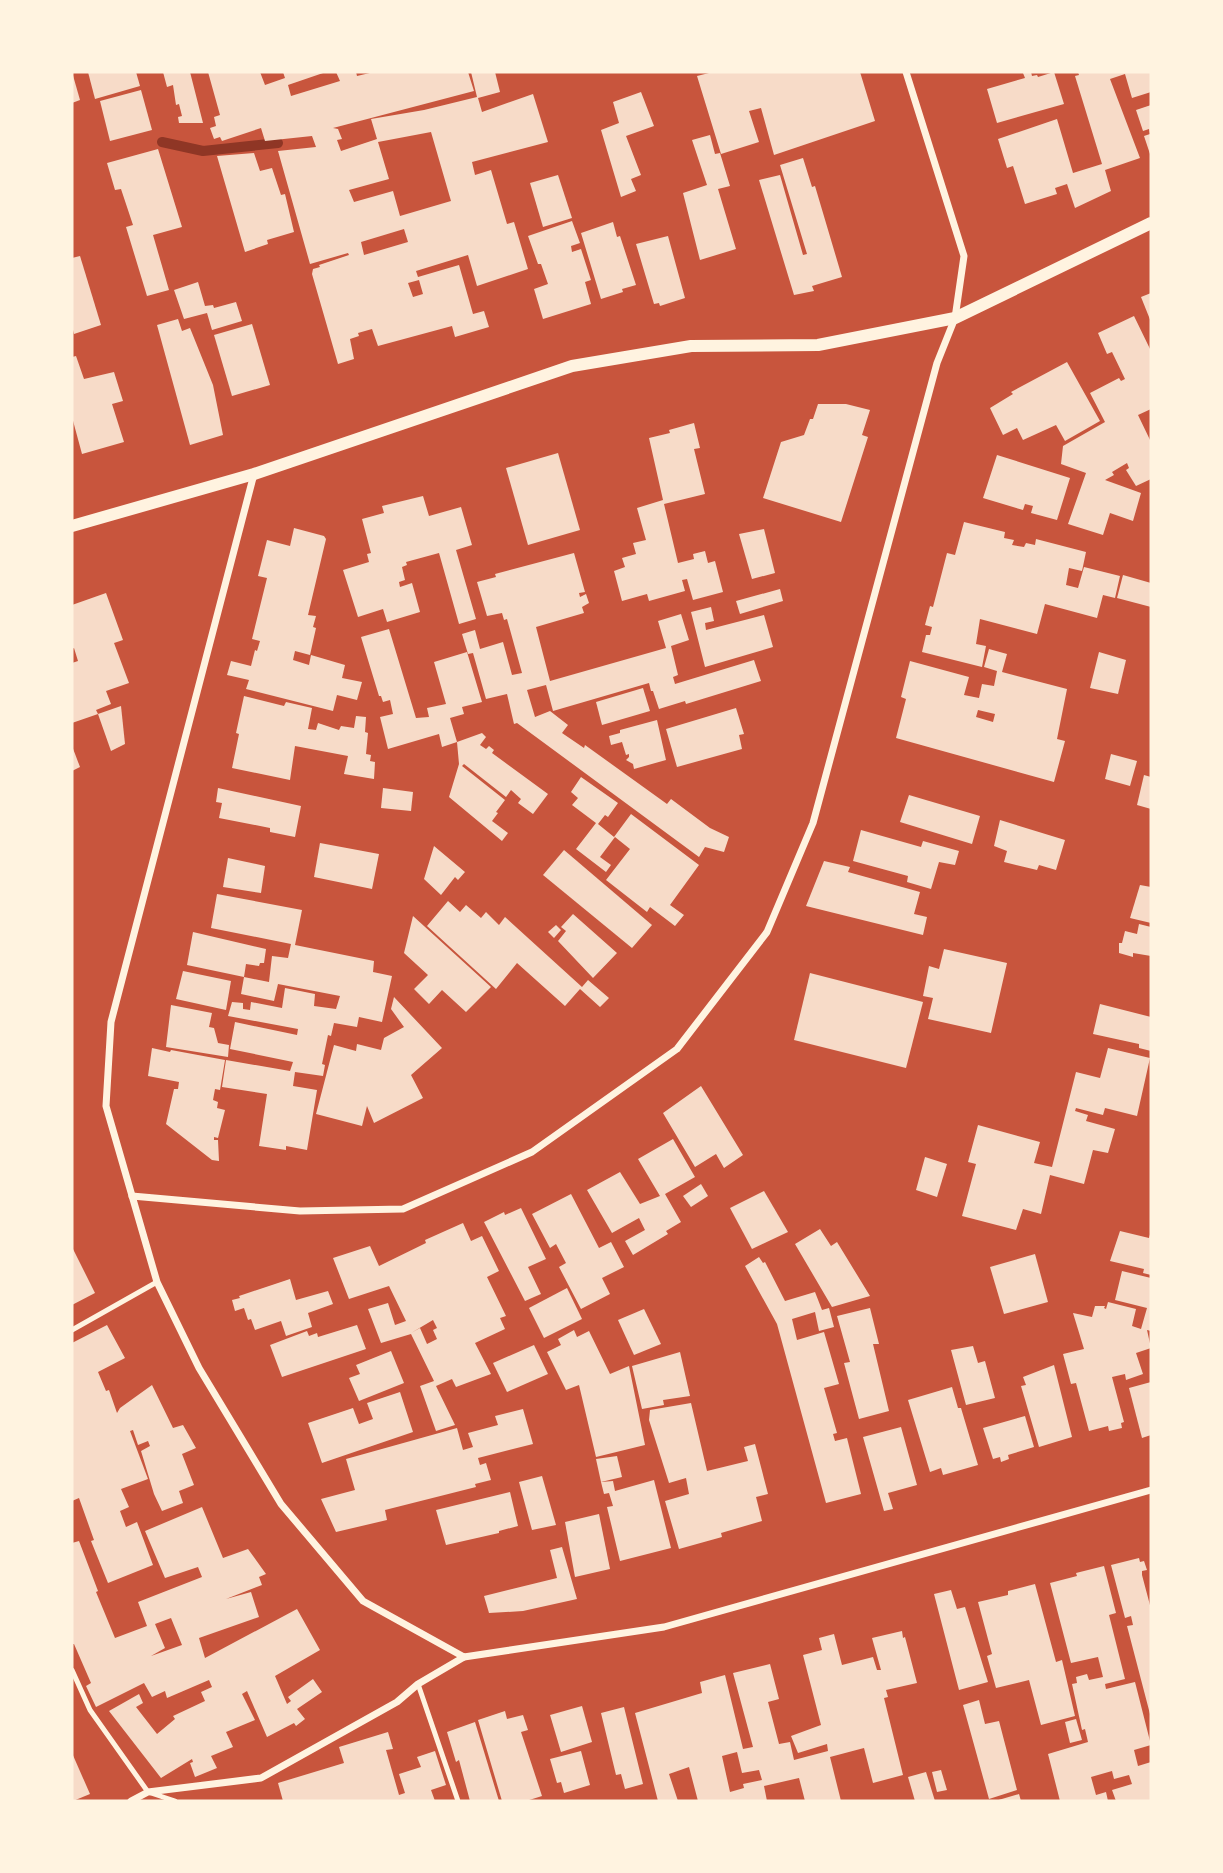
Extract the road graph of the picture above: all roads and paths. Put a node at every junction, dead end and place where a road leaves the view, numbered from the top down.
1 (906, 72) edge
2 (1151, 223) edge
3 (955, 318) junction
4 (254, 474) junction
5 (72, 526) edge
6 (132, 1196) junction
7 (157, 1282) junction
8 (72, 1330) edge
9 (1151, 1490) edge
10 (464, 1657) junction
11 (72, 1670) edge
12 (418, 1685) junction
13 (148, 1791) junction
14 (131, 1801) edge
15 (175, 1801) edge
16 (458, 1801) edge

1 - 3 street
2 - 3 street
3 - 4 street
3 - 6 street
4 - 5 street
4 - 6 street
6 - 7 street
7 - 8 lane
7 - 10 street
9 - 10 street
10 - 12 street
11 - 13 lane
12 - 13 street
12 - 16 lane
13 - 14 street
13 - 15 lane

